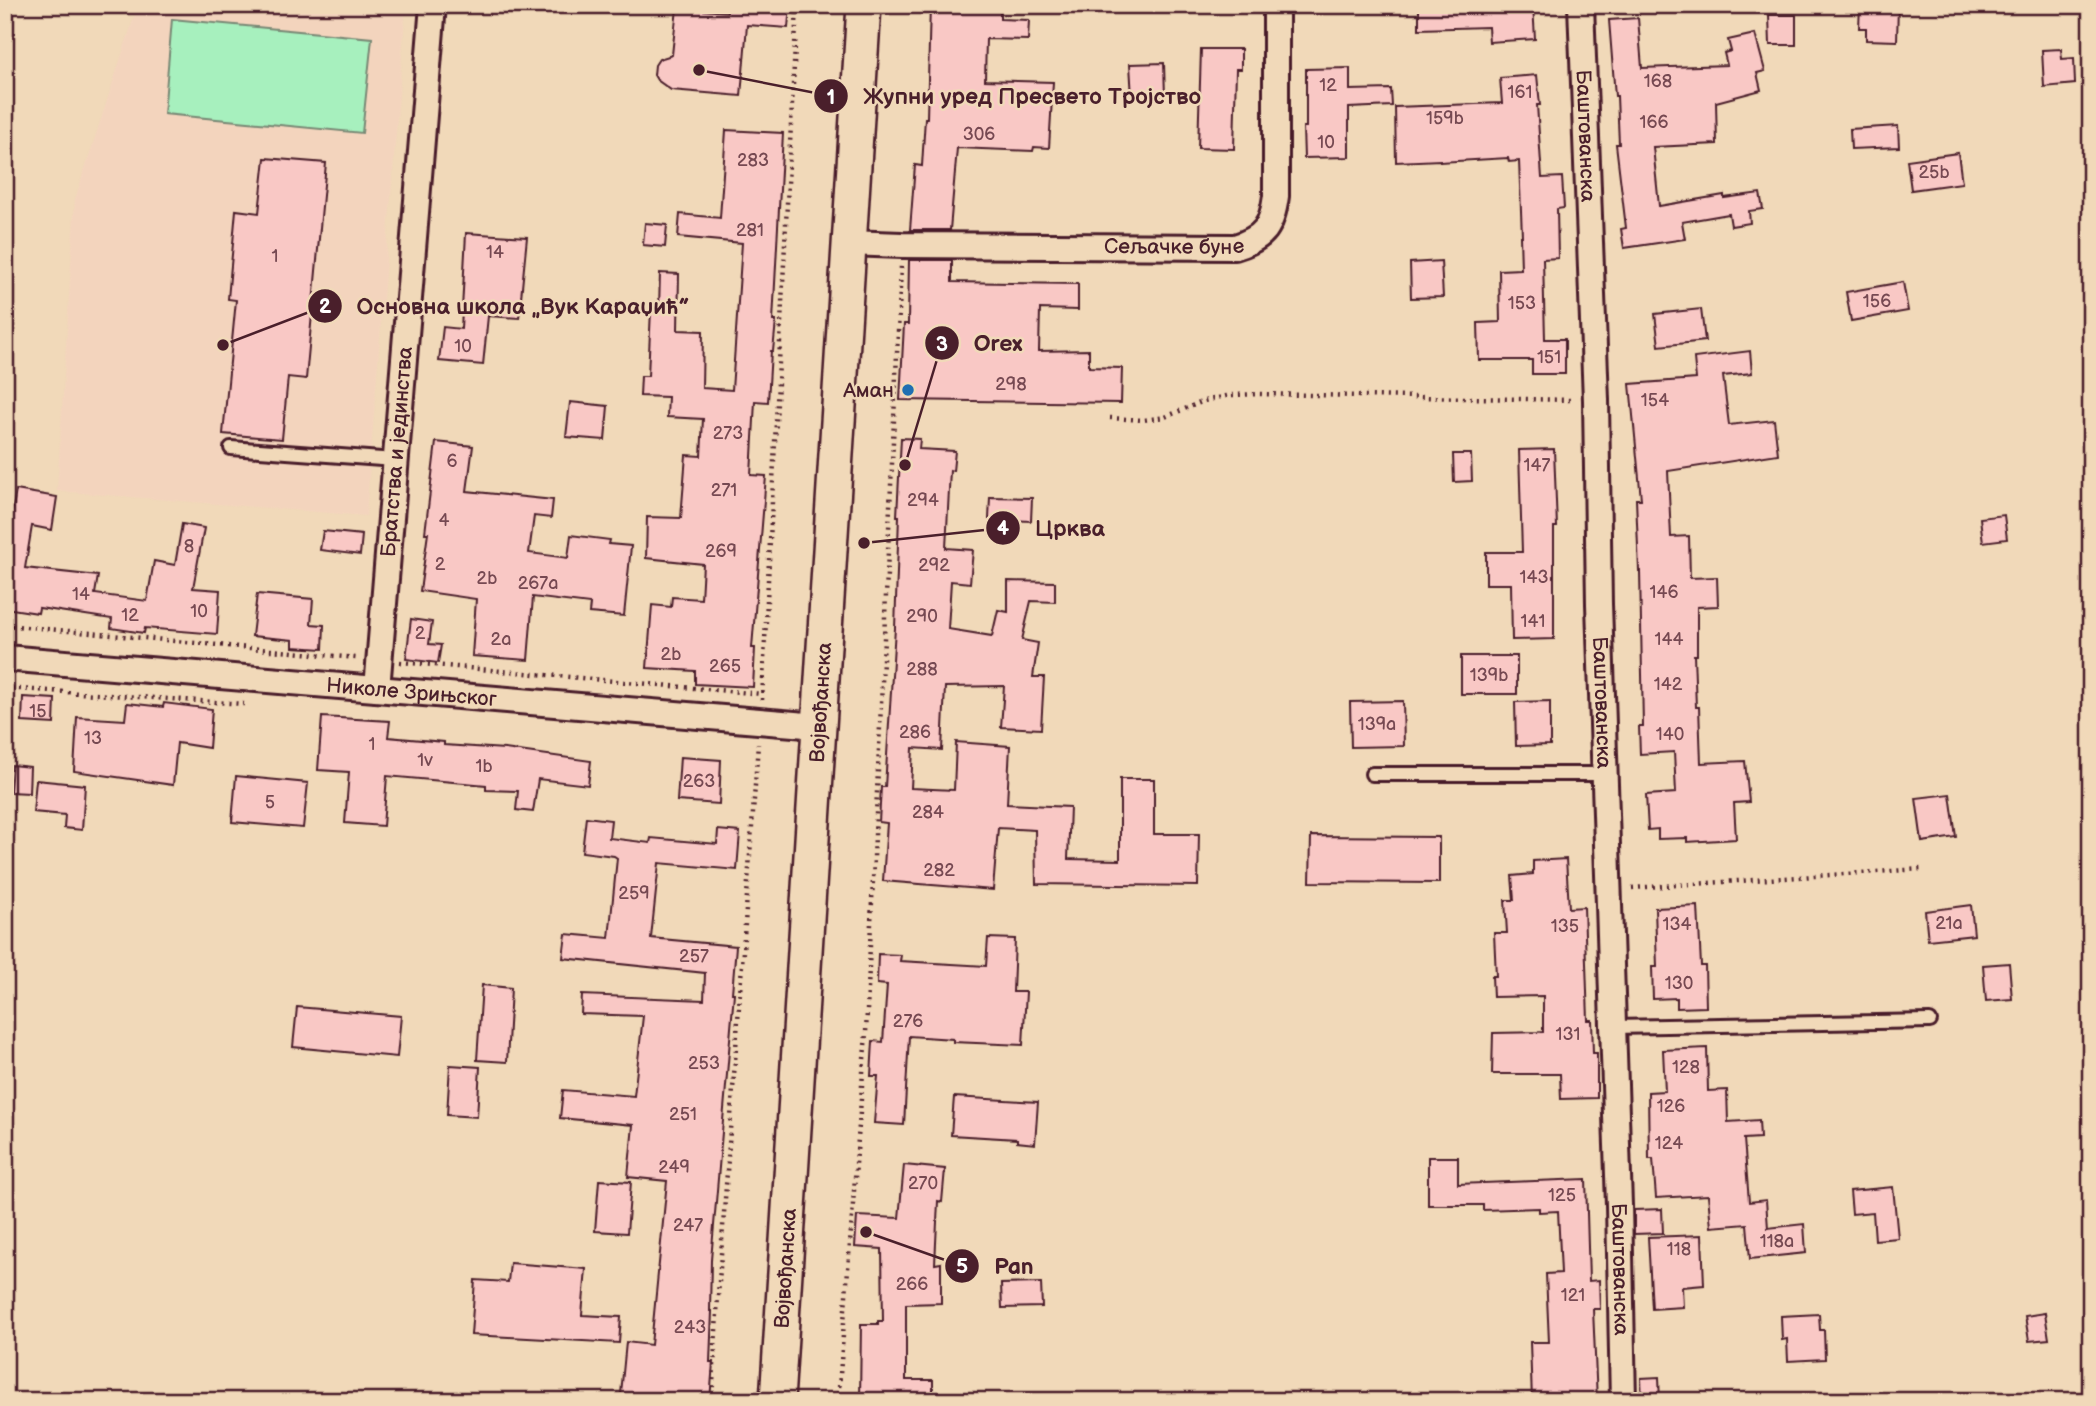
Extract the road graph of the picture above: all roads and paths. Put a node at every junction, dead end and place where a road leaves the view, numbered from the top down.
1 (433, 5) edge
2 (797, 5) edge
3 (864, 5) edge
4 (1276, 5) edge
5 (1581, 5) edge
6 (848, 243) junction
7 (902, 245) junction
8 (1596, 400) junction
9 (1110, 418) dead end
10 (231, 448) dead end
11 (395, 460) junction
12 (5, 658) edge
13 (377, 689) junction
14 (760, 722) junction
15 (818, 726) junction
16 (1372, 774) dead end
17 (1605, 774) junction
18 (1921, 869) dead end
19 (1610, 889) junction
20 (1930, 1021) dead end
21 (1613, 1027) junction
22 (712, 1401) edge
23 (777, 1401) edge
24 (838, 1401) edge
25 (1623, 1401) edge

1 - 11 street, Братства и јединства
2 - 14 path
3 - 6 main road, Војвођанска
4 - 7 street, Сељачке буне
5 - 8 street, Баштованска
6 - 7 street, Сељачке буне
6 - 15 main road, Војвођанска
7 - 24 path
8 - 9 path
8 - 17 street, Баштованска
10 - 11 lane
11 - 13 street, Братства и јединства
12 - 13 street, Николе Зрињског
13 - 14 street, Николе Зрињског
14 - 15 street, Николе Зрињског
14 - 22 path
15 - 23 main road, Војвођанска
16 - 17 lane
17 - 19 street, Баштованска
18 - 19 path
19 - 21 street, Баштованска
20 - 21 lane
21 - 25 street, Баштованска

